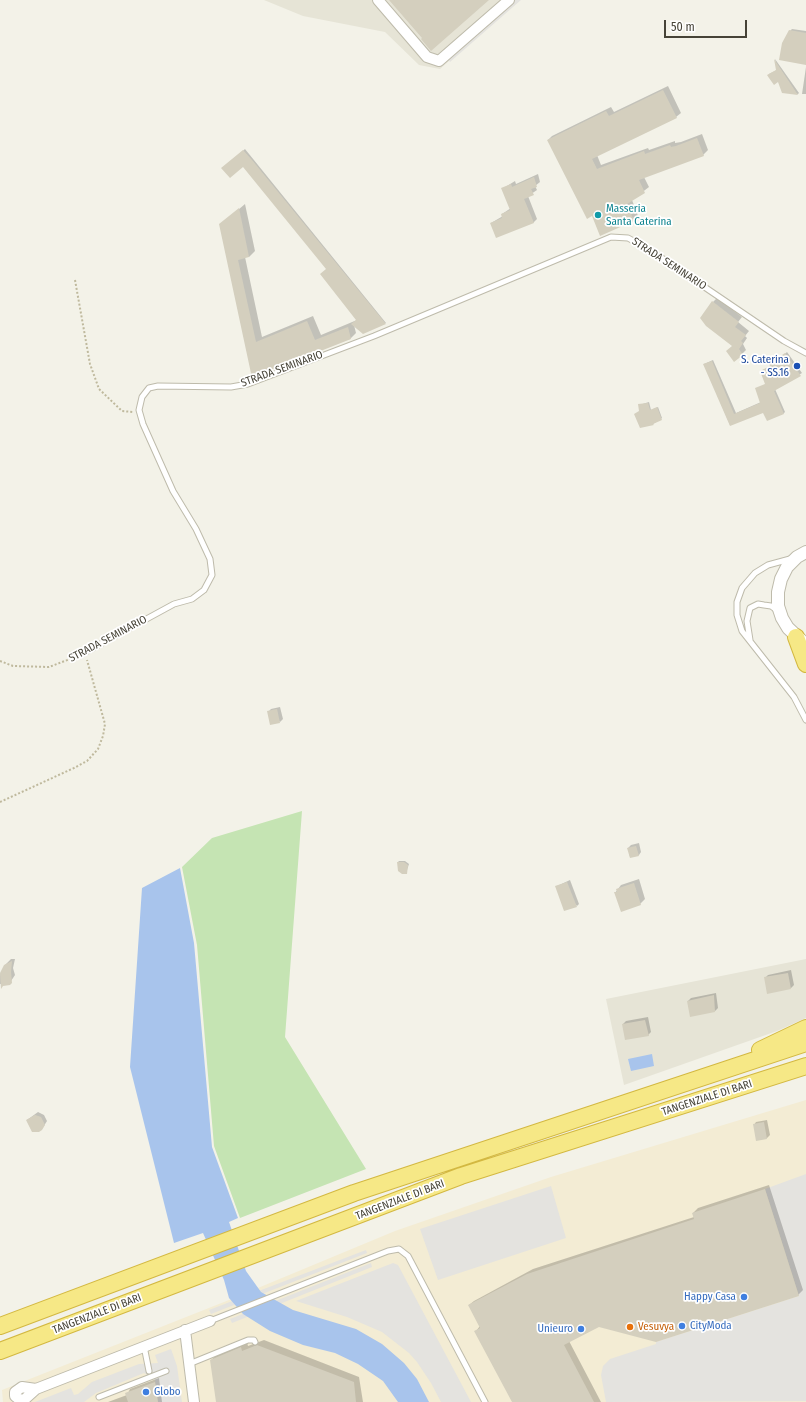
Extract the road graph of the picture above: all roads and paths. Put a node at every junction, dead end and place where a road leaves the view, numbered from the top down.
1 (378, 0) edge
2 (509, 0) edge
3 (75, 280) dead end
4 (806, 353) edge
5 (140, 410) junction
6 (801, 554) edge
7 (780, 614) junction
8 (801, 640) edge
9 (750, 643) junction
10 (84, 653) junction
11 (0, 661) edge
12 (806, 664) edge
13 (806, 720) edge
14 (0, 802) edge
15 (806, 1028) edge
16 (806, 1043) edge
17 (731, 1066) junction
18 (806, 1066) edge
19 (806, 1078) edge
20 (747, 1085) junction
21 (210, 1321) joint
22 (0, 1326) edge
23 (185, 1330) junction
24 (255, 1342) dead end
25 (144, 1346) junction
26 (7, 1348) edge
27 (0, 1355) edge
28 (189, 1364) junction
29 (149, 1371) dead end
30 (166, 1371) dead end
31 (98, 1397) dead end
32 (24, 1401) edge
33 (194, 1402) edge
34 (485, 1402) edge

1 - 2 street
3 - 5 path
4 - 5 lane, STRADA SEMINARIO
5 - 10 lane, STRADA SEMINARIO
6 - 7 street
6 - 9 lane
7 - 8 street
7 - 9 lane
8 - 12 highway
9 - 13 lane
10 - 11 path, STRADA SEMINARIO
10 - 14 path
15 - 17 highway
16 - 17 highway, TANGENZIALE DI BARI
17 - 22 highway, TANGENZIALE DI BARI
18 - 20 highway, TANGENZIALE DI BARI
19 - 20 highway
20 - 26 highway, TANGENZIALE DI BARI
21 - 23 street
21 - 34 lane
23 - 25 street
23 - 28 street
24 - 28 lane
25 - 29 lane
25 - 32 street
26 - 27 highway, TANGENZIALE DI BARI
28 - 33 street
30 - 31 lane

